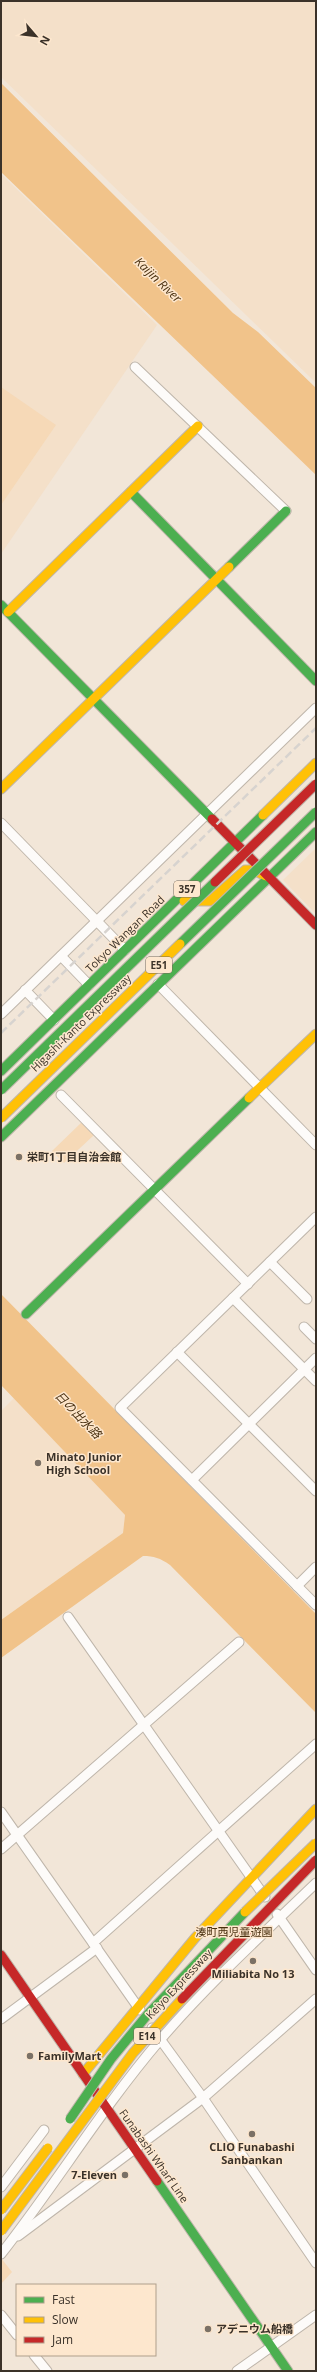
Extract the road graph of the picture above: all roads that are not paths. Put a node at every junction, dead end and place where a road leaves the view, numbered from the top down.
1 (135, 367) dead end
2 (198, 426) junction
3 (131, 492) junction
4 (286, 511) joint
5 (216, 580) junction
6 (1, 605) edge
7 (8, 612) junction
8 (316, 681) edge
9 (94, 698) junction
10 (316, 708) edge
11 (316, 763) edge
12 (316, 784) edge
13 (1, 789) edge
14 (316, 794) edge
15 (316, 812) edge
16 (207, 814) junction
17 (1, 823) edge
18 (316, 832) edge
19 (234, 843) junction
20 (269, 877) junction
21 (97, 921) junction
22 (316, 925) edge
23 (139, 936) junction
24 (125, 950) junction
25 (61, 956) junction
26 (158, 984) junction
27 (89, 985) junction
28 (25, 990) junction
29 (1, 1014) edge
30 (54, 1020) junction
31 (316, 1034) edge
32 (1, 1071) edge
33 (260, 1088) junction
34 (1, 1090) edge
35 (61, 1095) dead end
36 (1, 1118) edge
37 (1, 1137) edge
38 (316, 1145) edge
39 (154, 1190) junction
40 (316, 1217) edge
41 (270, 1262) junction
42 (248, 1284) junction
43 (233, 1298) junction
44 (307, 1299) dead end
45 (26, 1314) dead end
46 (304, 1327) dead end
47 (316, 1339) edge
48 (177, 1352) junction
49 (316, 1358) edge
50 (304, 1369) junction
51 (316, 1381) edge
52 (249, 1424) junction
53 (192, 1480) junction
54 (316, 1491) edge
55 (316, 1567) edge
56 (297, 1586) junction
57 (316, 1605) edge
58 (68, 1617) dead end
59 (239, 1642) dead end
60 (144, 1726) junction
61 (316, 1744) edge
62 (316, 1809) edge
63 (1, 1812) edge
64 (219, 1831) junction
65 (18, 1836) junction
66 (316, 1843) edge
67 (1, 1849) edge
68 (316, 1860) edge
69 (251, 1875) junction
70 (316, 1884) edge
71 (280, 1918) junction
72 (95, 1946) junction
73 (1, 1954) edge
74 (316, 1970) edge
75 (30, 1997) junction
76 (316, 1999) edge
77 (137, 2006) junction
78 (1, 2019) edge
79 (160, 2040) junction
80 (83, 2074) junction
81 (204, 2098) junction
82 (106, 2107) junction
83 (64, 2127) dead end
84 (44, 2130) dead end
85 (55, 2139) dead end
86 (136, 2149) junction
87 (1, 2187) edge
88 (1, 2210) edge
89 (1, 2231) edge
90 (11, 2242) junction
91 (1, 2254) edge
92 (316, 2263) edge
93 (1, 2315) edge
94 (316, 2315) edge
95 (16, 2334) edge
96 (271, 2348) junction
97 (35, 2356) edge
98 (47, 2371) edge
99 (237, 2371) edge
100 (288, 2371) edge

1 - 2 street
2 - 3 main road
2 - 4 street
3 - 5 main road
3 - 7 main road
4 - 5 main road
5 - 8 main road
5 - 9 main road
6 - 7 main road
7 - 9 main road
9 - 13 main road
9 - 16 main road
10 - 16 street
11 - 19 main road, Tokyo Wangan Road / 357
12 - 34 main road, Higashi-Kanto Expressway / E51, bridge
14 - 19 main road
15 - 36 main road, Higashi-Kanto Expressway / E51, bridge
16 - 19 main road
16 - 21 street
17 - 21 street
18 - 20 main road
19 - 20 main road
19 - 23 main road, Tokyo Wangan Road / 357
20 - 22 main road
20 - 23 main road
20 - 26 main road
21 - 24 street
21 - 25 street
23 - 24 main road, Tokyo Wangan Road / 357
24 - 27 main road, Tokyo Wangan Road / 357
25 - 27 street
25 - 28 street
26 - 33 street
26 - 37 main road
27 - 30 main road, Tokyo Wangan Road / 357
28 - 29 street
28 - 30 street
30 - 32 main road, Tokyo Wangan Road / 357
31 - 33 main road
33 - 38 street
33 - 39 main road
35 - 39 street
39 - 42 street
39 - 45 main road
40 - 41 street
41 - 42 street
41 - 44 street
42 - 43 street
43 - 48 street
43 - 50 street
46 - 47 street
48 - 52 street
48 - 53 street
49 - 50 street
50 - 51 street
50 - 52 street
52 - 53 street
52 - 54 street
53 - 56 street
55 - 56 street
56 - 57 street
58 - 60 street
59 - 60 street
60 - 64 street
60 - 65 street
61 - 64 street
62 - 69 main road
63 - 65 street
64 - 69 street
64 - 72 street
65 - 67 street
65 - 72 street
66 - 83 main road, Keiyo Expressway / E14, bridge
68 - 89 main road, Keiyo Expressway / E14, bridge
69 - 71 street
69 - 77 main road
70 - 71 street
71 - 74 street
71 - 79 street
72 - 75 street
72 - 77 street
73 - 75 main road, Funabashi Wharf Line
75 - 78 street
75 - 80 main road, Funabashi Wharf Line
76 - 81 street
77 - 79 street
77 - 80 main road
79 - 81 street
79 - 82 street
80 - 82 main road, Funabashi Wharf Line
81 - 86 street
81 - 92 street
82 - 86 main road, Funabashi Wharf Line
82 - 90 street
84 - 87 street
85 - 88 main road, bridge
86 - 90 street
86 - 96 main road, Funabashi Wharf Line
90 - 91 street
93 - 95 street
94 - 96 street
96 - 99 street
96 - 100 main road, Funabashi Wharf Line
97 - 98 street

